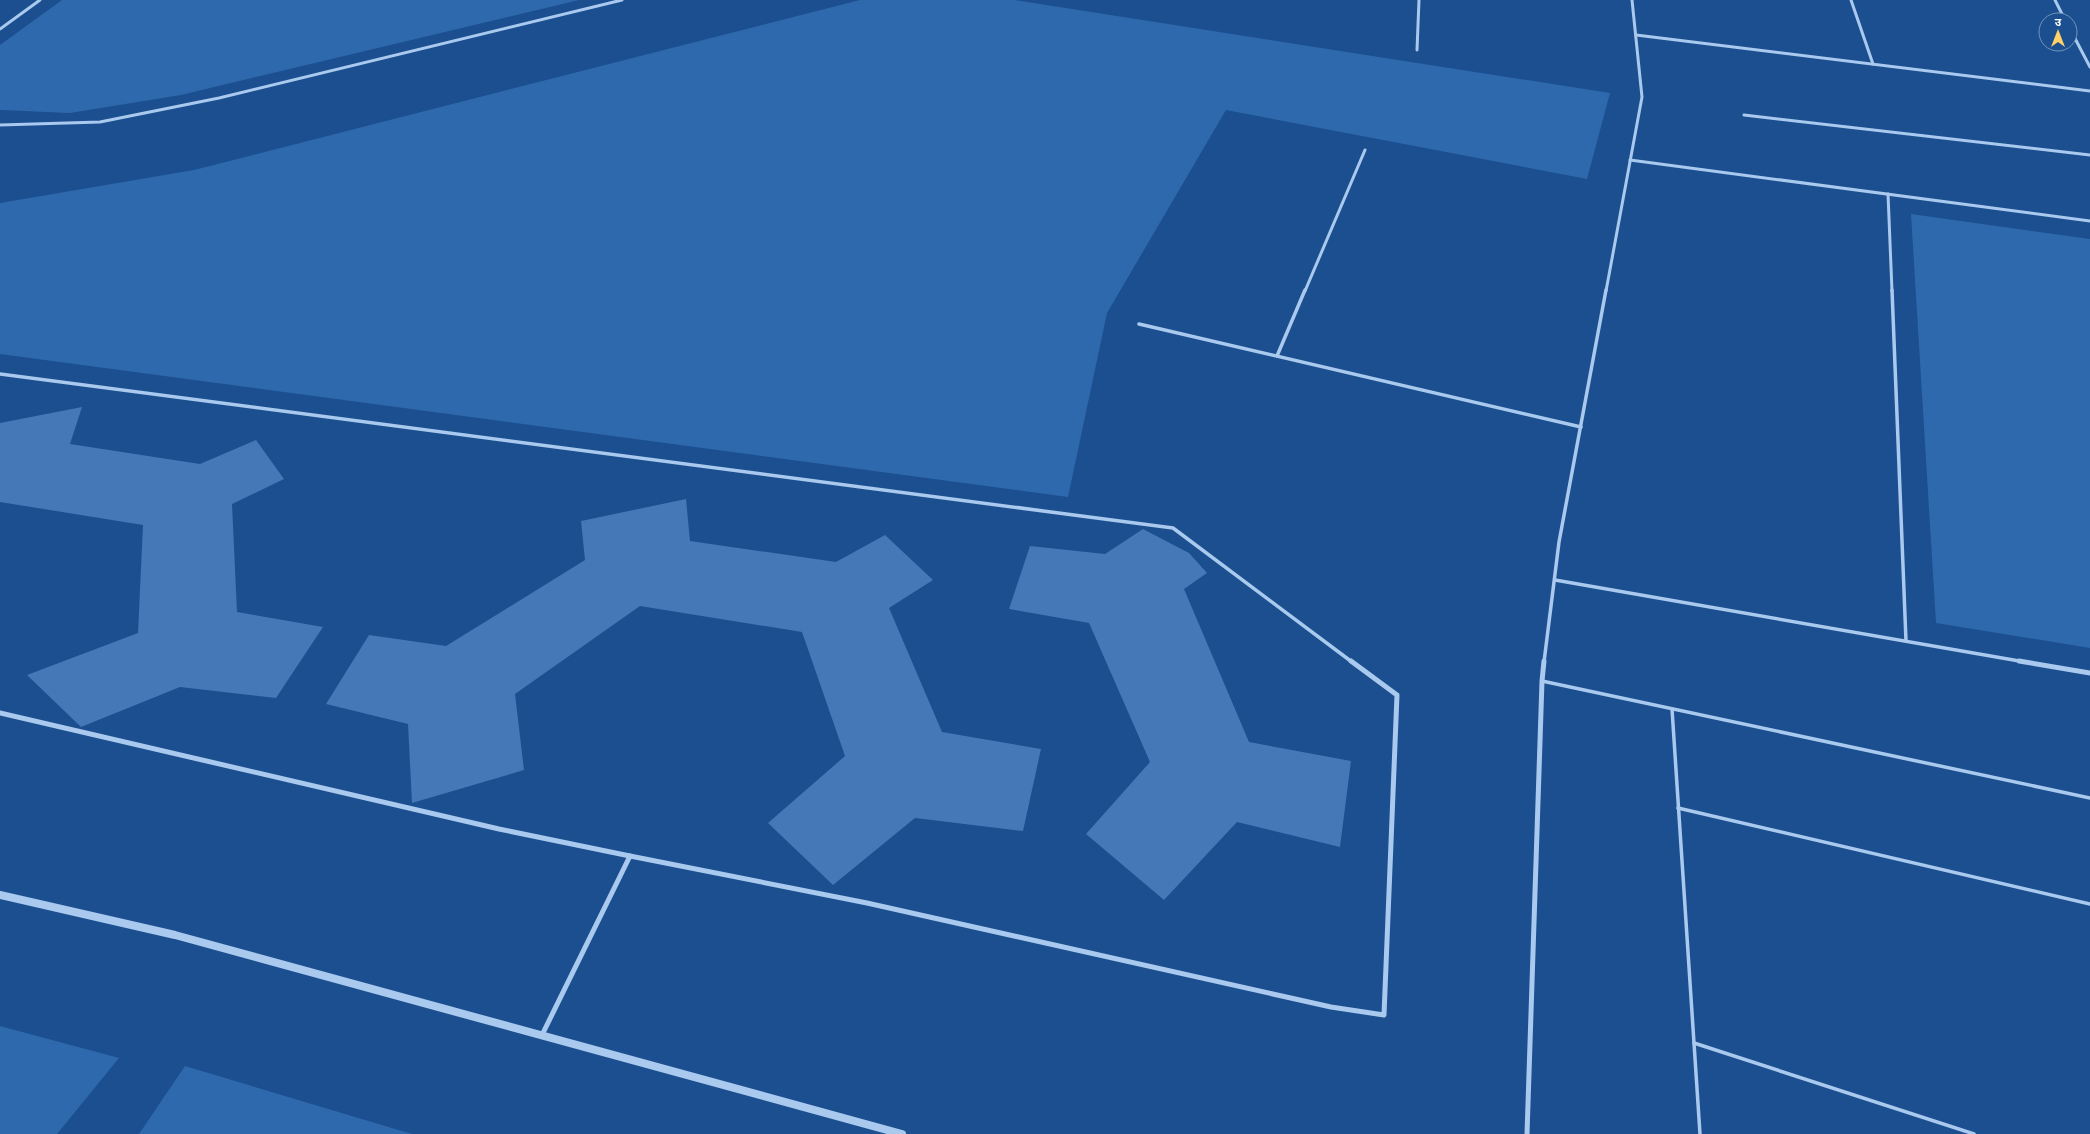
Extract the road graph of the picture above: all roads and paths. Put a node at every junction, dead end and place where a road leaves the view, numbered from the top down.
1 (40, 0) edge
2 (622, 0) edge
3 (1419, 0) edge
4 (1632, 0) edge
5 (1851, 0) edge
6 (2055, 0) edge
7 (2061, 12) edge
8 (0, 28) edge
9 (1636, 35) junction
10 (2078, 44) edge
11 (1418, 50) dead end
12 (1873, 64) junction
13 (2090, 67) edge
14 (2090, 91) edge
15 (1744, 115) dead end
16 (0, 125) edge
17 (1365, 150) dead end
18 (2090, 155) edge
19 (1630, 160) junction
20 (1888, 194) junction
21 (2090, 222) edge
22 (1139, 324) dead end
23 (1277, 356) junction
24 (0, 374) edge
25 (1581, 427) junction
26 (1555, 580) junction
27 (1906, 641) junction
28 (2090, 673) edge
29 (1542, 681) junction
30 (1672, 709) junction
31 (0, 713) edge
32 (2090, 798) edge
33 (1678, 808) junction
34 (630, 856) junction
35 (0, 895) edge
36 (2090, 904) edge
37 (542, 1035) junction
38 (1694, 1044) junction
39 (902, 1134) edge
40 (1527, 1134) edge
41 (1700, 1134) edge
42 (1974, 1134) edge

1 - 8 street
2 - 16 street
3 - 11 street
4 - 9 street
5 - 12 street
6 - 7 street
9 - 12 street
9 - 19 street
10 - 13 street
12 - 14 street
15 - 18 street
17 - 23 street
19 - 20 street
19 - 25 street
20 - 21 street
20 - 27 street
22 - 23 street
23 - 25 street
24 - 34 street
25 - 26 street
26 - 27 street
26 - 29 street
27 - 28 street
29 - 30 lane
29 - 40 street
30 - 32 lane
30 - 33 lane
31 - 34 street
33 - 36 lane
33 - 38 lane
34 - 37 street
35 - 37 street
37 - 39 street
38 - 41 lane
38 - 42 lane

